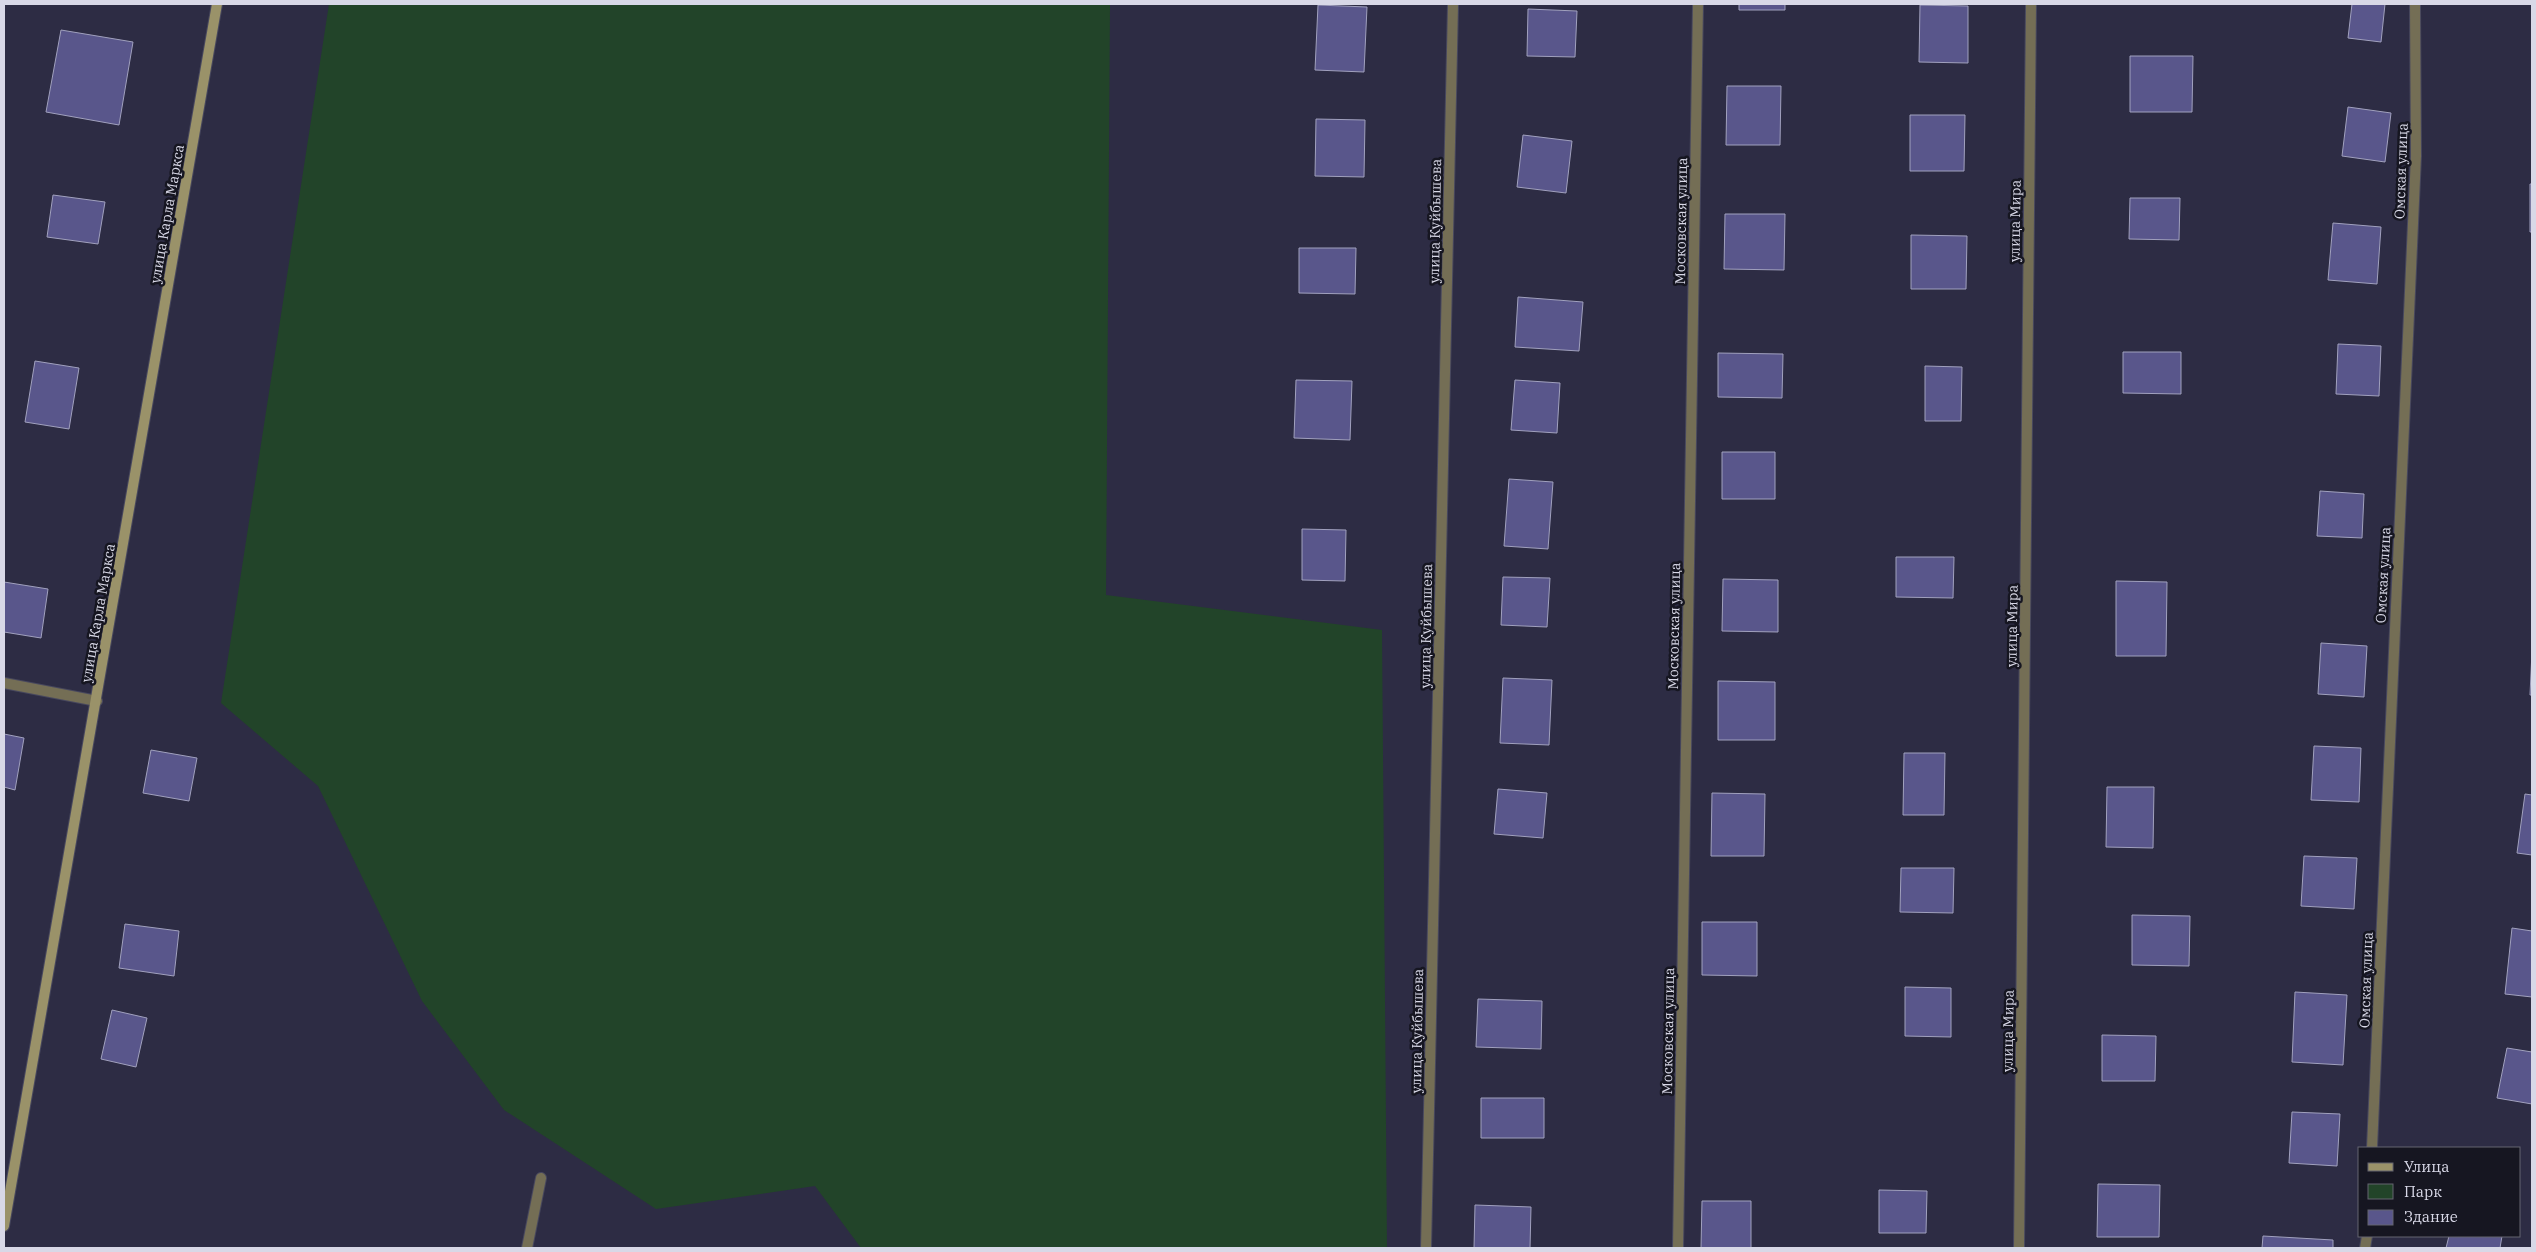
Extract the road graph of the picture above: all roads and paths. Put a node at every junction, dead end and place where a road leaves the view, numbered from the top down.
1 (218, 4) edge
2 (1453, 4) edge
3 (1698, 4) edge
4 (2031, 4) edge
5 (2415, 4) edge
6 (4, 683) edge
7 (97, 701) junction
8 (2372, 1147) edge
9 (541, 1178) dead end
10 (4, 1226) edge
11 (527, 1248) edge
12 (1426, 1248) edge
13 (1678, 1248) edge
14 (2019, 1248) edge

1 - 7 main road, улица Карла Маркса
2 - 12 street, улица Куйбышева
3 - 13 street, Московская улица
4 - 14 street, улица Мира
5 - 8 street, Омская улица
6 - 7 street
7 - 10 main road, улица Карла Маркса
9 - 11 street

